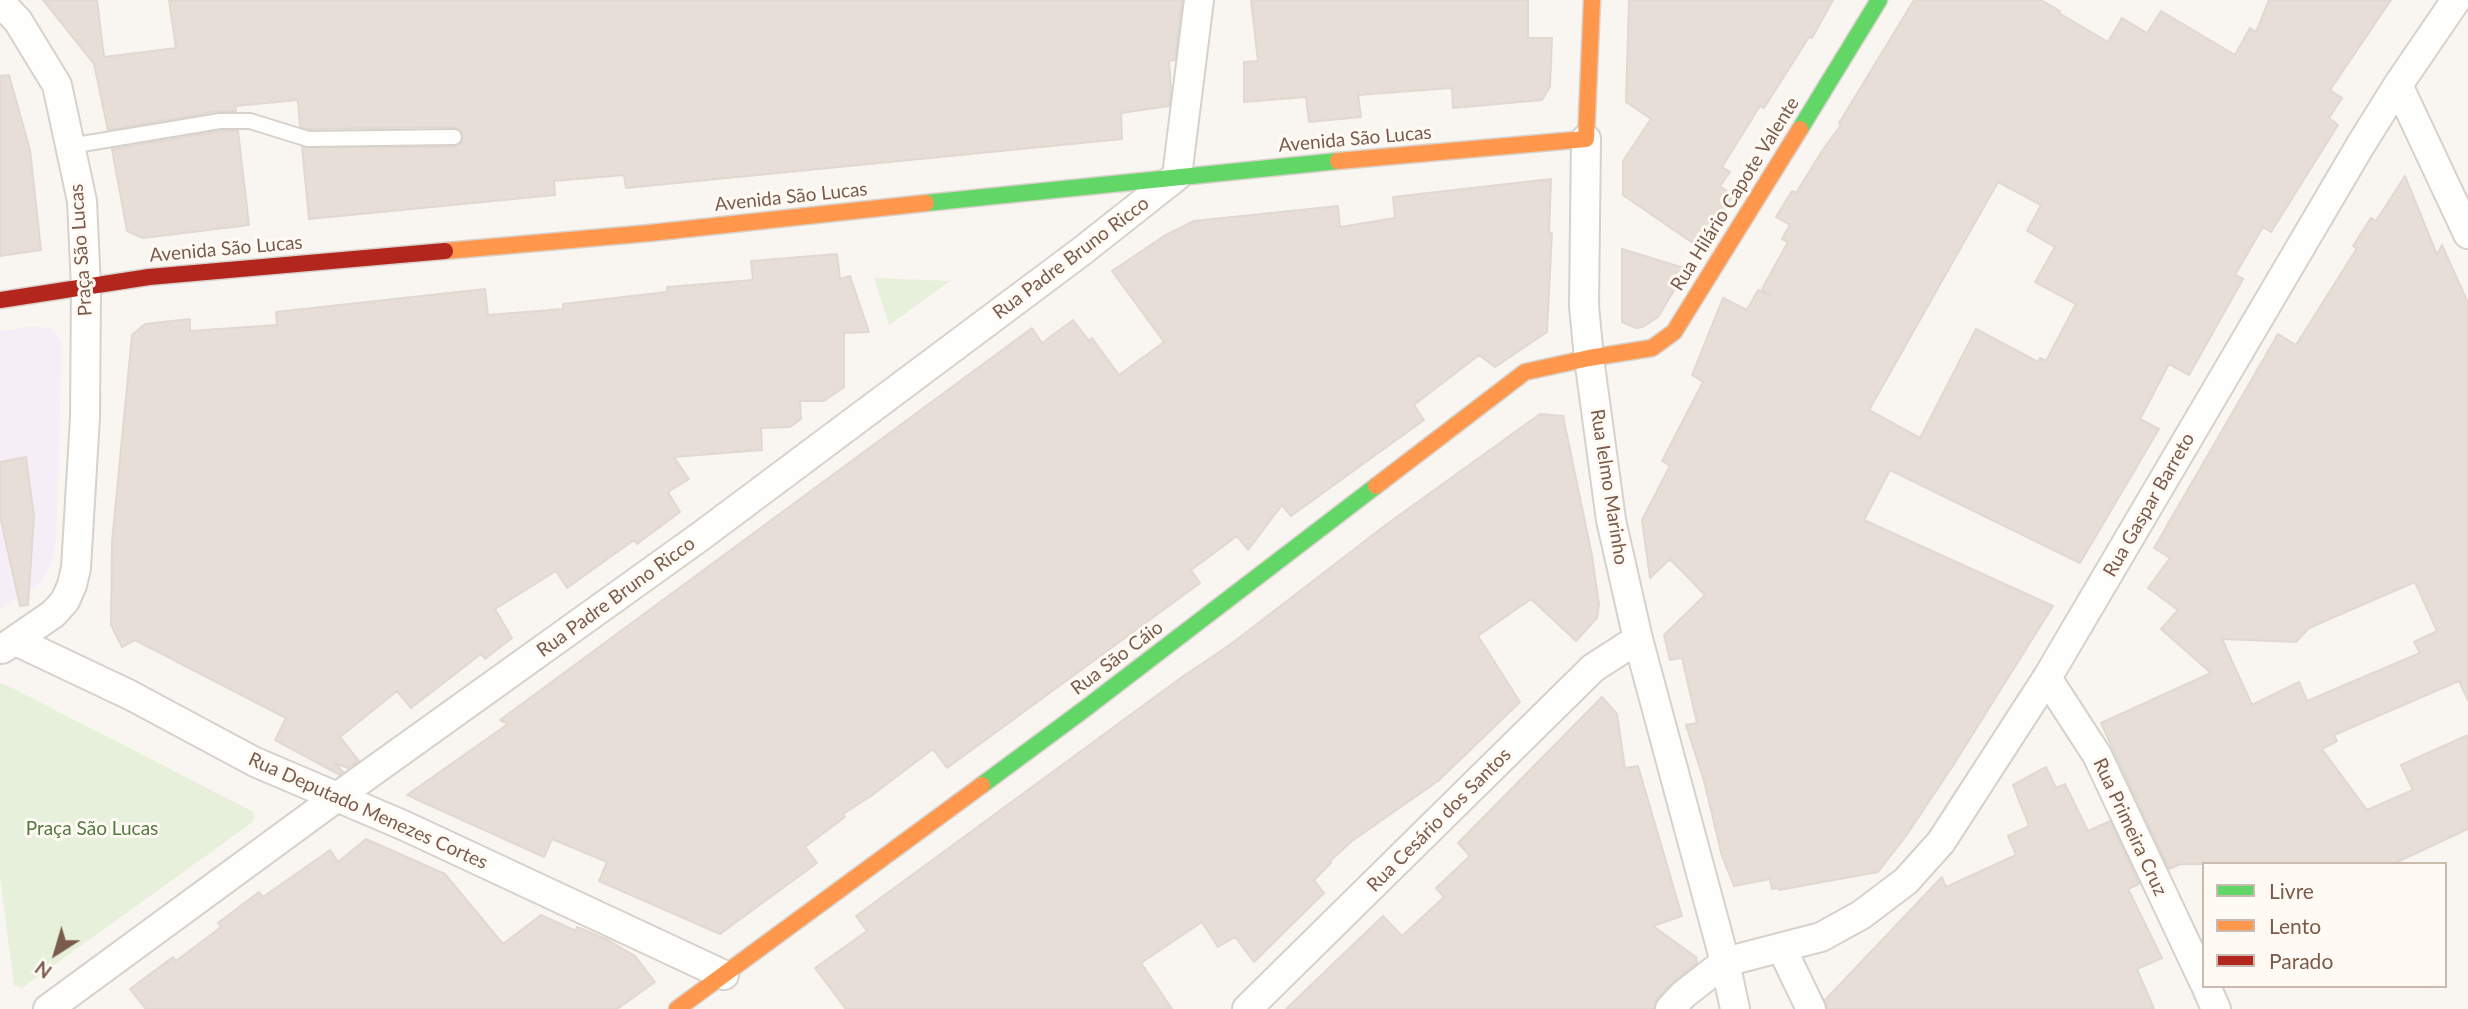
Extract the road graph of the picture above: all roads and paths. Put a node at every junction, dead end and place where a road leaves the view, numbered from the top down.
1 (1199, 0) edge
2 (1592, 0) edge
3 (1879, 0) edge
4 (2456, 0) edge
5 (0, 2) edge
6 (2398, 85) junction
7 (454, 137) dead end
8 (1586, 139) junction
9 (70, 146) junction
10 (1177, 176) junction
11 (2468, 234) edge
12 (86, 288) junction
13 (0, 300) edge
14 (1589, 358) junction
15 (1638, 639) junction
16 (8, 645) edge
17 (2047, 678) junction
18 (337, 797) junction
19 (1783, 949) junction
20 (1725, 962) junction
21 (724, 975) junction
22 (2202, 978) edge
23 (2207, 988) edge
24 (48, 1009) edge
25 (677, 1009) edge
26 (1247, 1009) edge
27 (1670, 1009) edge
28 (1735, 1009) edge
29 (1811, 1009) edge
30 (2216, 1009) edge

1 - 10 street
2 - 8 street, Rua Ielmo Marinho
3 - 14 street, Rua Hilário Capote Valente
4 - 6 street, Rua Gaspar Barreto
5 - 9 street, Praça São Lucas
6 - 11 street
6 - 17 street, Rua Gaspar Barreto
7 - 9 lane
8 - 10 street, Avenida São Lucas
8 - 14 street, Rua Ielmo Marinho
9 - 12 street, Praça São Lucas
10 - 12 street, Avenida São Lucas
10 - 18 street, Rua Padre Bruno Ricco
12 - 13 street, Avenida São Lucas
12 - 16 street, Praça São Lucas
14 - 15 street, Rua Ielmo Marinho
14 - 21 street, Rua São Cáio
15 - 20 street, Rua Ielmo Marinho
15 - 26 street, Rua Cesário dos Santos
16 - 18 street, Rua Deputado Menezes Cortes
17 - 19 street, Rua Gaspar Barreto
17 - 22 street, Rua Primeira Cruz
18 - 21 street, Rua Deputado Menezes Cortes
18 - 24 street, Rua Padre Bruno Ricco
19 - 20 street, Rua Gaspar Barreto
19 - 29 street
20 - 27 street
20 - 28 street, Rua Ielmo Marinho
21 - 25 street, Rua São Cáio
23 - 30 street, Rua Primeira Cruz

